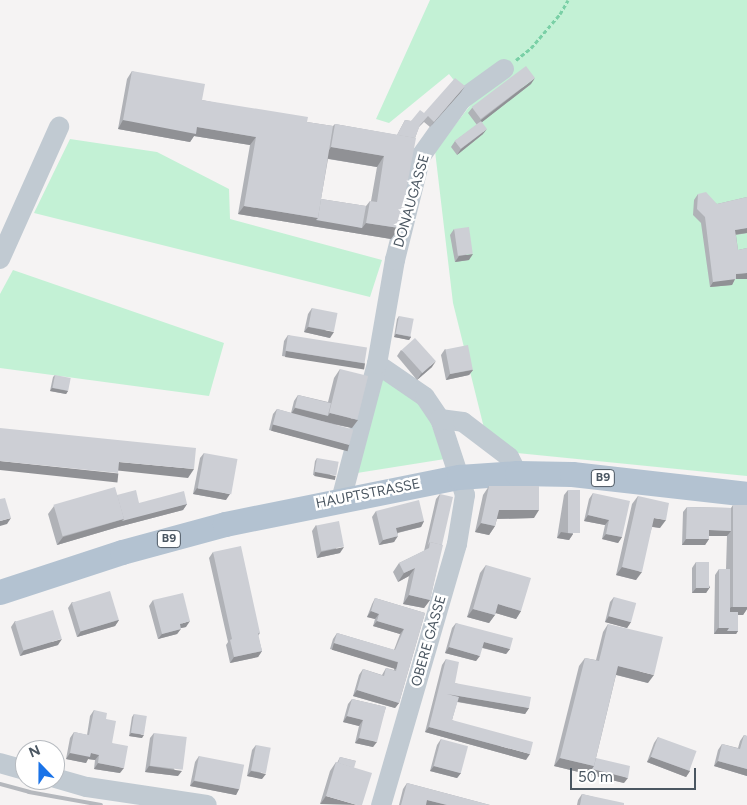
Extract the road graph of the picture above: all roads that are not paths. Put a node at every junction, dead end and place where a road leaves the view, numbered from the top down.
1 (504, 69) road end
2 (59, 127) dead end
3 (0, 259) edge
4 (377, 364) junction
5 (440, 419) junction
6 (517, 473) junction
7 (459, 477) junction
8 (747, 494) edge
9 (341, 500) junction
10 (0, 592) edge
11 (0, 763) edge
12 (15, 767) edge
13 (65, 781) edge
14 (207, 805) edge
15 (381, 805) edge

1 - 4 street, DONAUGASSE
2 - 3 street
4 - 5 street
4 - 9 street, DONAUGASSE
5 - 6 street
5 - 7 street
6 - 7 main road, HAUPTSTRASSE / B9
6 - 8 main road, HAUPTSTRASSE / B9
7 - 9 main road, HAUPTSTRASSE / B9
7 - 15 street, OBERE GASSE
9 - 10 main road, HAUPTSTRASSE / B9
11 - 12 street
13 - 14 street

